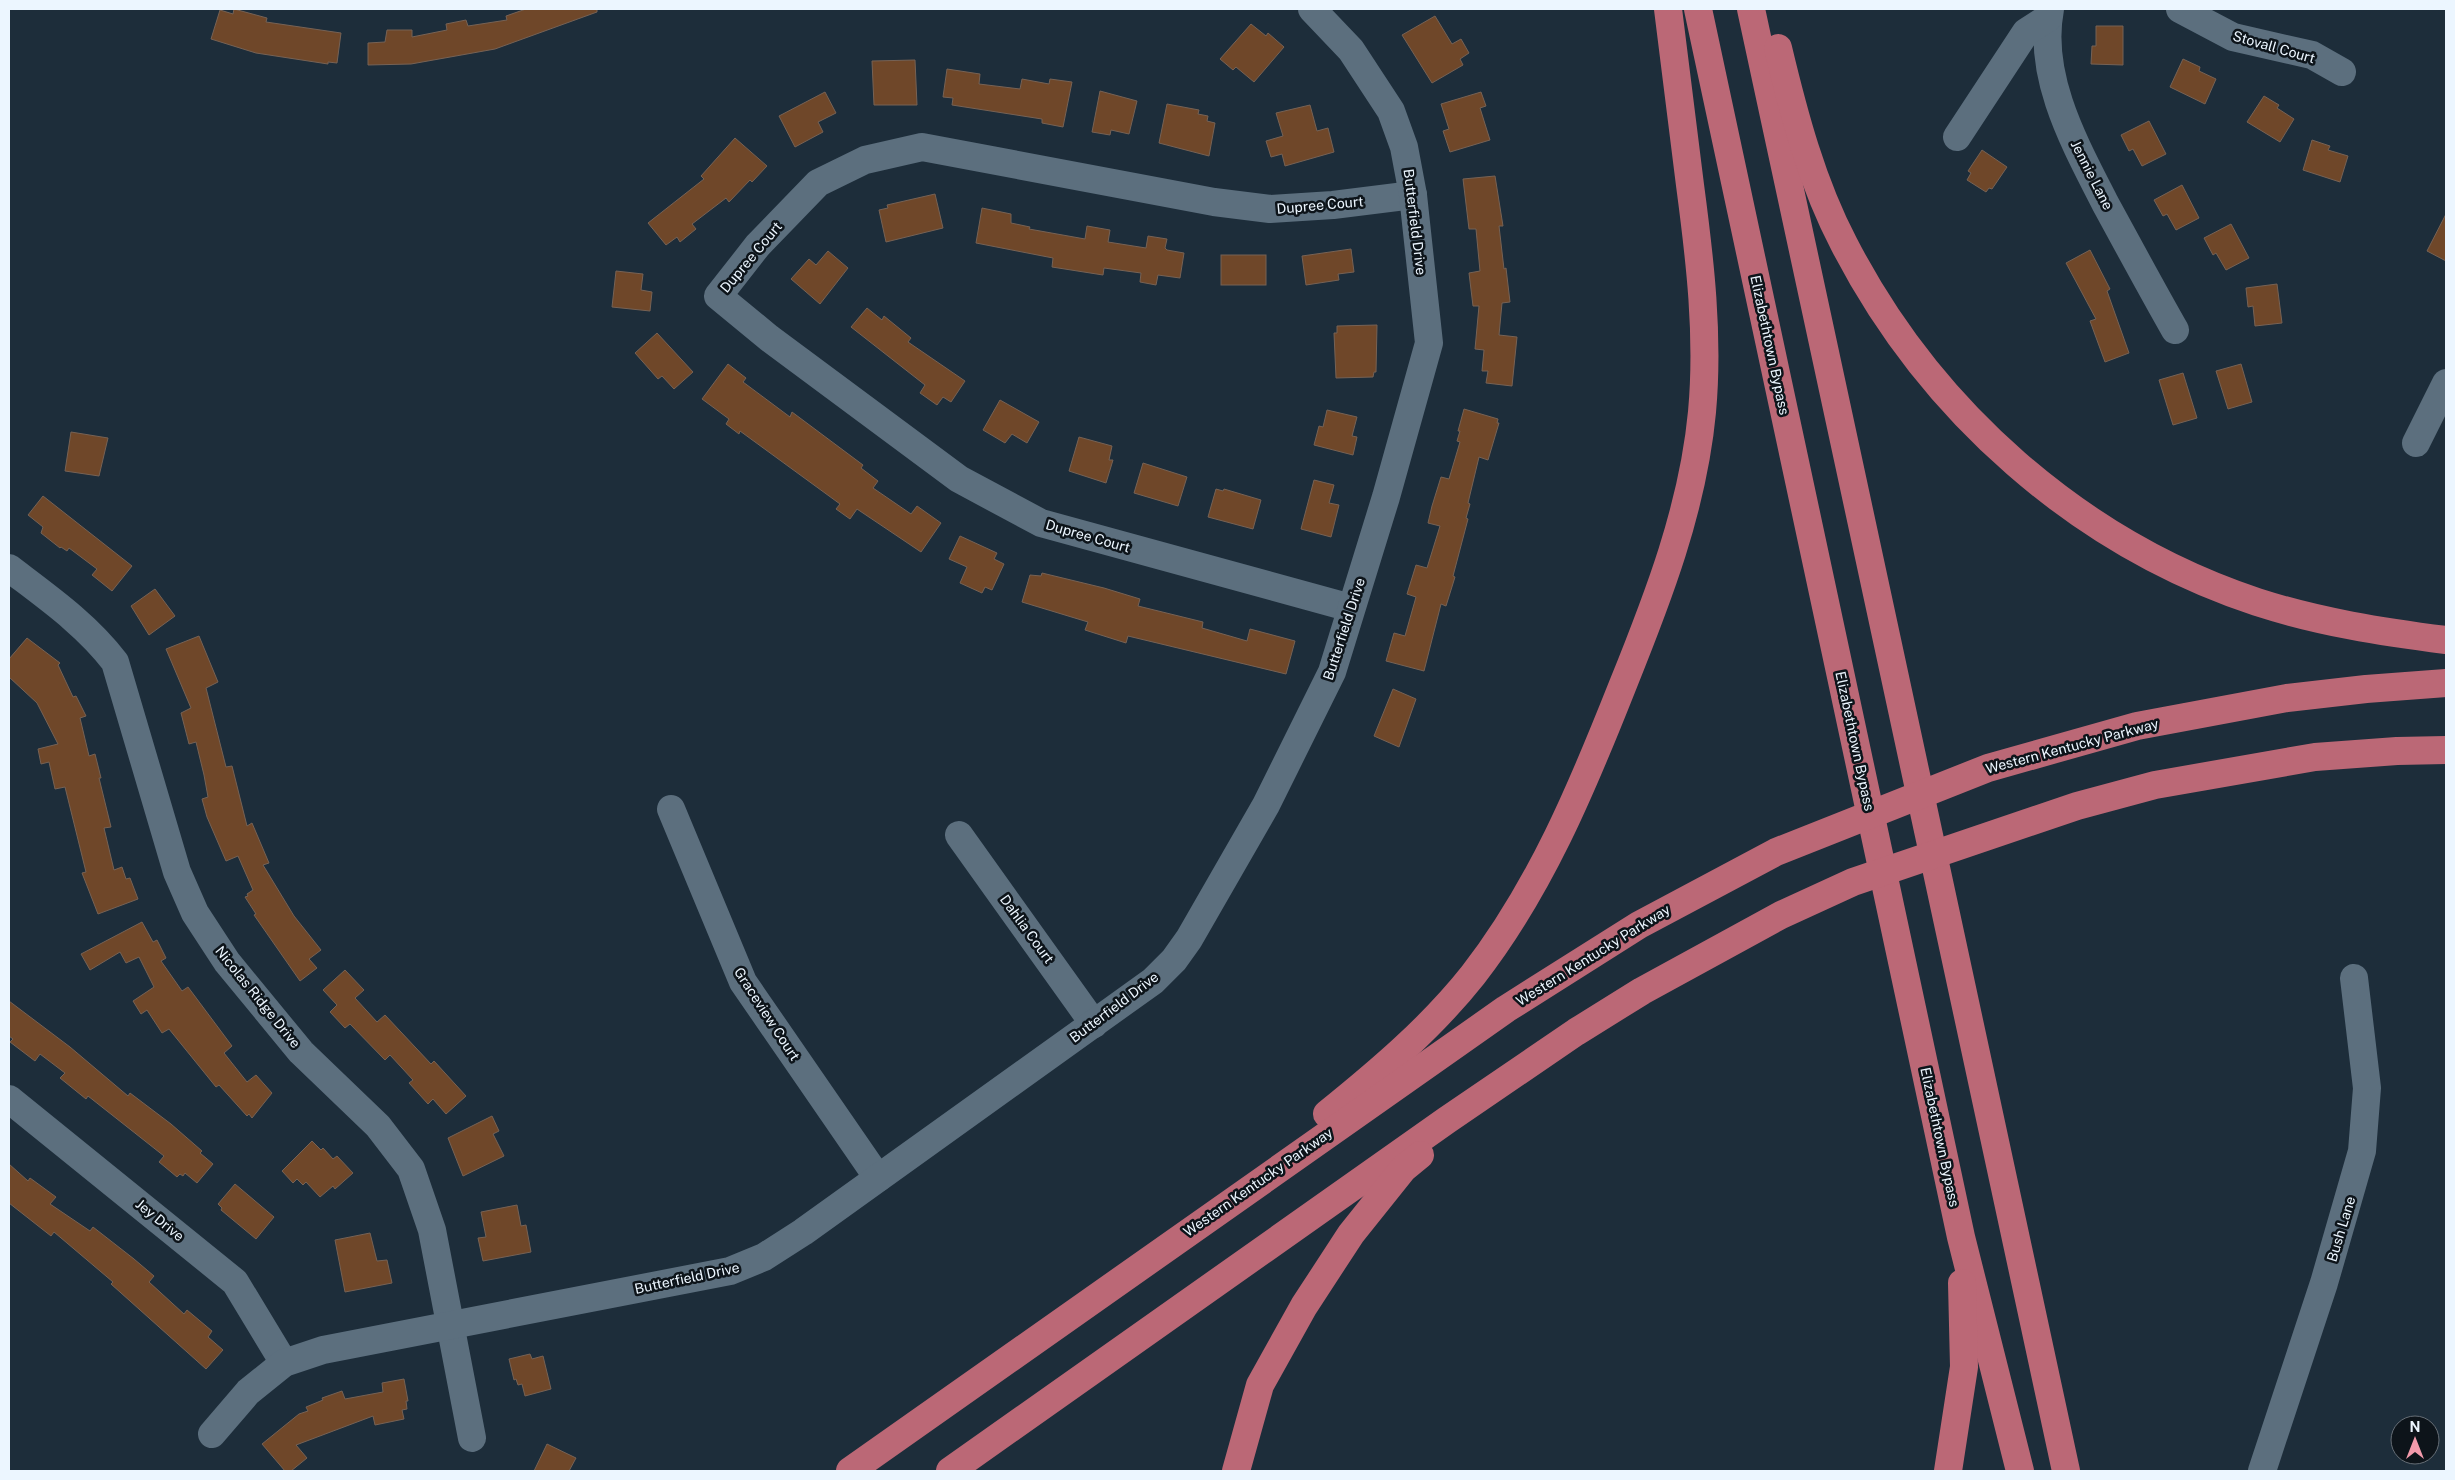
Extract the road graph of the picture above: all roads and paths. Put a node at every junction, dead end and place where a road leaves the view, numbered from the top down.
1 (1312, 9) edge
2 (1668, 9) edge
3 (1698, 9) edge
4 (1751, 9) edge
5 (1768, 9) edge
6 (2180, 9) edge
7 (2049, 13) edge
8 (2342, 72) dead end
9 (1957, 138) dead end
10 (1413, 195) junction
11 (2174, 330) dead end
12 (2446, 384) edge
13 (2416, 443) dead end
14 (9, 568) edge
15 (1352, 608) junction
16 (2446, 640) edge
17 (2446, 683) edge
18 (2446, 750) edge
19 (671, 809) dead end
20 (959, 835) dead end
21 (2354, 978) dead end
22 (1094, 1024) junction
23 (1522, 1069) junction
24 (9, 1099) edge
25 (878, 1178) junction
26 (1961, 1237) junction
27 (448, 1325) junction
28 (1047, 1332) junction
29 (284, 1363) junction
30 (212, 1434) dead end
31 (472, 1438) dead end
32 (850, 1471) edge
33 (950, 1471) edge
34 (1236, 1471) edge
35 (1948, 1471) edge
36 (2020, 1471) edge
37 (2066, 1471) edge
38 (2262, 1471) edge

1 - 10 street, Butterfield Drive
2 - 28 highway
3 - 26 highway, Elizabethtown Bypass
4 - 37 highway
5 - 16 highway
6 - 8 street, Stovall Court
7 - 9 street
7 - 11 street, Jennie Lane
10 - 15 street, Butterfield Drive
10 - 15 street, Dupree Court
12 - 13 street
14 - 27 street, Nicolas Ridge Drive
15 - 22 street, Butterfield Drive
17 - 28 highway, Western Kentucky Parkway
18 - 23 highway
19 - 25 street, Graceview Court
20 - 22 street, Dahlia Court
21 - 38 street, Bush Lane
22 - 25 street, Butterfield Drive
23 - 33 highway
23 - 34 highway
24 - 29 street, Jey Drive
25 - 27 street, Butterfield Drive
26 - 35 highway
26 - 36 highway, Elizabethtown Bypass
27 - 29 street, Butterfield Drive
27 - 31 street, Nicolas Ridge Drive
28 - 32 highway, Western Kentucky Parkway
29 - 30 street, Butterfield Drive

